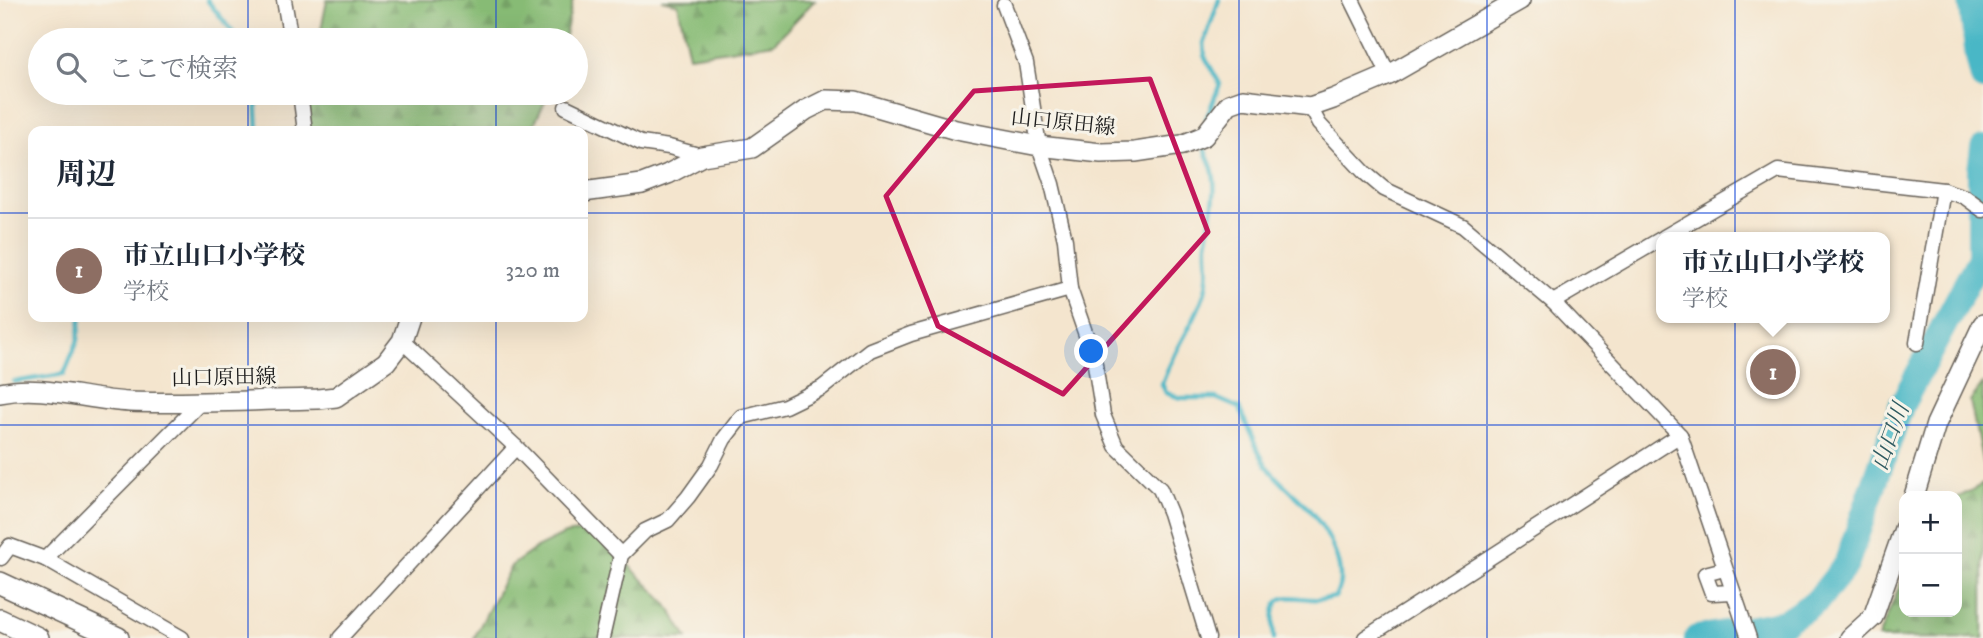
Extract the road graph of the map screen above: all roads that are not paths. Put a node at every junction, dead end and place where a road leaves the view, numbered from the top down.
1 (284, 0) edge
2 (1352, 0) edge
3 (1520, 0) edge
4 (1004, 5) dead end
5 (289, 28) edge
6 (1389, 75) junction
7 (302, 105) edge
8 (566, 107) dead end
9 (1310, 107) junction
10 (304, 126) edge
11 (1039, 146) junction
12 (702, 156) junction
13 (1943, 190) junction
14 (588, 191) edge
15 (1983, 210) edge
16 (1672, 232) edge
17 (1656, 242) edge
18 (1070, 289) junction
19 (1553, 302) junction
20 (408, 322) edge
21 (1983, 324) edge
22 (402, 341) junction
23 (1917, 343) dead end
24 (0, 393) edge
25 (202, 401) junction
26 (1681, 435) junction
27 (516, 447) junction
28 (1916, 491) edge
29 (1899, 543) edge
30 (621, 555) junction
31 (1, 558) edge
32 (46, 559) junction
33 (0, 583) edge
34 (0, 621) edge
35 (38, 638) edge
36 (118, 638) edge
37 (182, 638) edge
38 (340, 638) edge
39 (601, 638) edge
40 (1208, 638) edge
41 (1365, 638) edge
42 (1749, 638) edge
43 (1850, 638) edge

1 - 5 street
2 - 6 street
3 - 6 main road, 山口原田線
4 - 11 street
6 - 9 main road, 山口原田線
7 - 10 street
8 - 12 street
9 - 11 main road, 山口原田線
9 - 19 street
11 - 12 main road, 山口原田線
11 - 18 street
12 - 14 main road, 山口原田線
13 - 15 street
13 - 16 street
13 - 23 street
17 - 19 street
18 - 30 street
18 - 40 street
19 - 26 street
20 - 22 main road, 山口原田線
21 - 28 main road
22 - 25 main road, 山口原田線
22 - 27 street
24 - 25 main road, 山口原田線
25 - 32 street
26 - 41 street
26 - 42 street
27 - 30 street
27 - 38 street
29 - 43 main road
30 - 39 street
31 - 32 street
32 - 37 street
33 - 36 highway
34 - 35 highway

